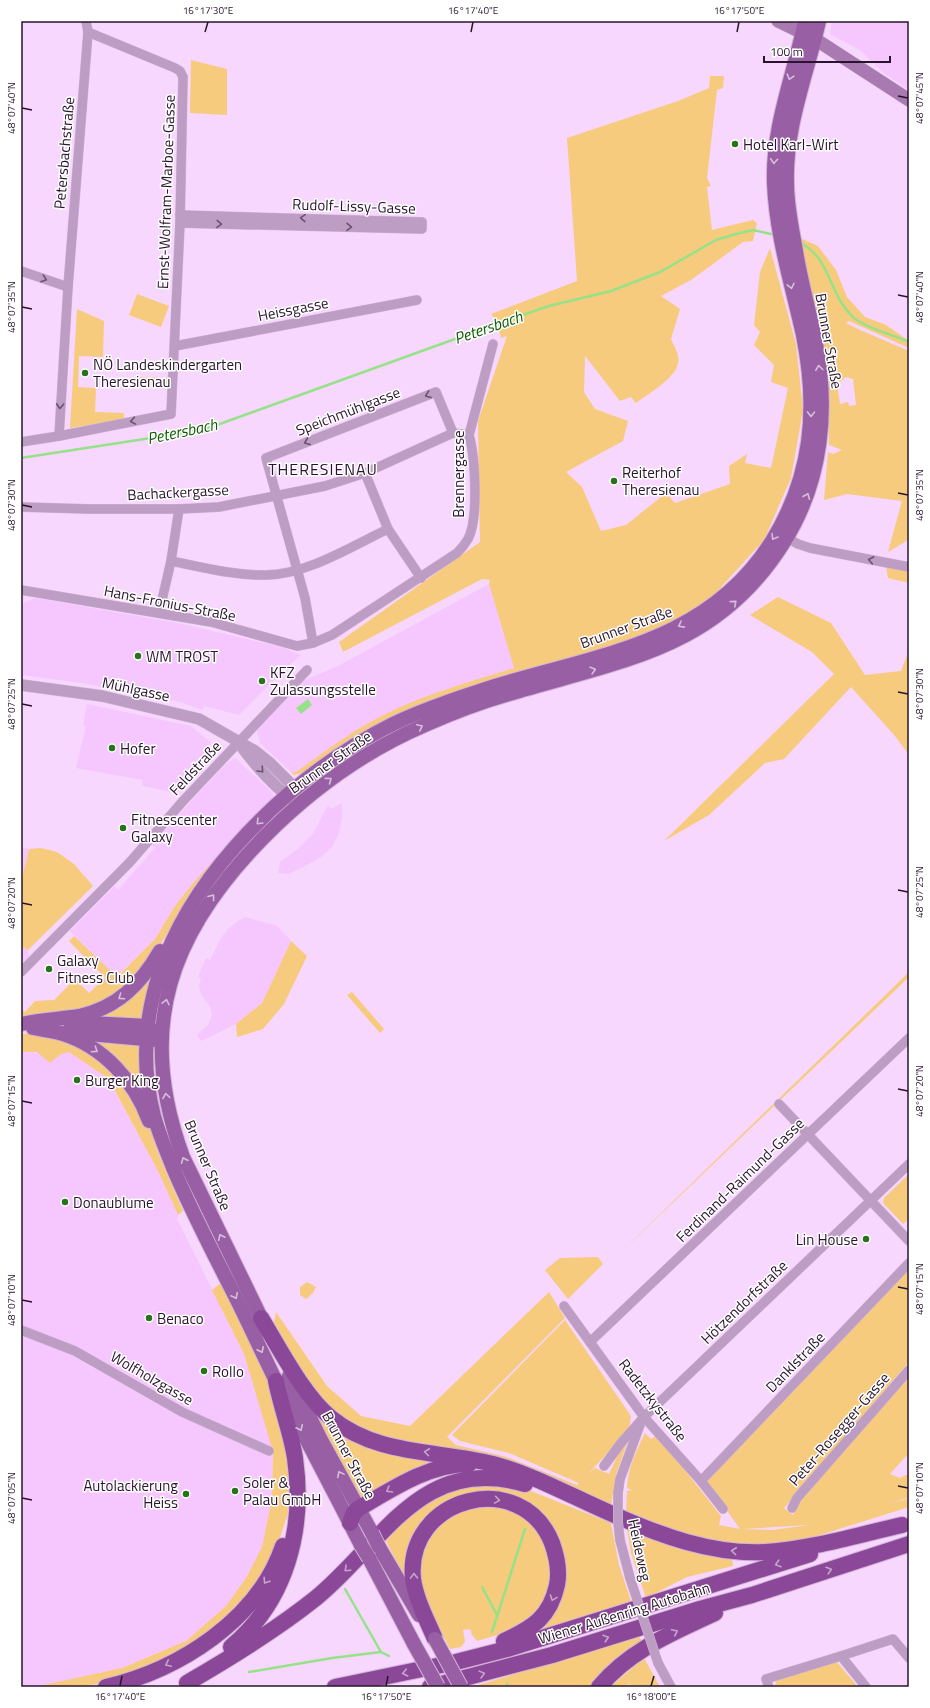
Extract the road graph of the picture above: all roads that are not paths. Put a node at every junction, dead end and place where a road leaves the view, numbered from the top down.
1 (86, 21) edge
2 (778, 21) edge
3 (819, 21) edge
4 (804, 26) edge
5 (88, 32) junction
6 (815, 39) junction
7 (909, 100) edge
8 (180, 219) junction
9 (785, 231) junction
10 (21, 271) edge
11 (68, 287) junction
12 (417, 300) dead end
13 (493, 344) dead end
14 (175, 346) junction
15 (453, 433) junction
16 (469, 435) junction
17 (59, 436) junction
18 (21, 442) edge
19 (365, 473) junction
20 (276, 496) junction
21 (21, 507) edge
22 (179, 509) junction
23 (388, 529) junction
24 (787, 538) junction
25 (171, 562) junction
26 (909, 567) edge
27 (297, 570) junction
28 (421, 578) junction
29 (21, 590) edge
30 (159, 613) junction
31 (313, 643) junction
32 (307, 670) dead end
33 (21, 685) edge
34 (238, 742) junction
35 (293, 797) junction
36 (173, 936) junction
37 (21, 972) edge
38 (26, 1026) edge
39 (148, 1026) junction
40 (909, 1038) edge
41 (147, 1040) junction
42 (162, 1041) junction
43 (779, 1104) dead end
44 (808, 1135) junction
45 (909, 1164) edge
46 (871, 1200) junction
47 (191, 1210) junction
48 (909, 1241) edge
49 (909, 1263) edge
50 (564, 1306) dead end
51 (261, 1318) junction
52 (21, 1330) edge
53 (590, 1342) junction
54 (909, 1370) edge
55 (276, 1381) junction
56 (644, 1417) junction
57 (269, 1451) dead end
58 (493, 1464) junction
59 (604, 1466) dead end
60 (701, 1481) junction
61 (297, 1492) junction
62 (792, 1508) dead end
63 (358, 1509) junction
64 (723, 1509) dead end
65 (610, 1513) junction
66 (350, 1524) junction
67 (905, 1524) edge
68 (909, 1544) edge
69 (752, 1595) junction
70 (435, 1639) junction
71 (841, 1656) junction
72 (909, 1658) edge
73 (456, 1662) junction
74 (184, 1685) edge
75 (106, 1687) edge
76 (335, 1687) edge
77 (430, 1687) edge
78 (438, 1687) edge
79 (461, 1687) edge
80 (599, 1687) edge
81 (671, 1687) edge
82 (769, 1687) edge
83 (866, 1687) edge

1 - 5 street, Petersbachstraße
2 - 4 main road
3 - 6 main road, Brunner Straße
4 - 6 main road
4 -> 9 main road, Brunner Straße
5 - 8 street, Ernst-Wolfram-Marboe-Gasse
5 - 11 street, Petersbachstraße
6 - 7 main road
6 - 9 main road, Brunner Straße
8 -> 8 street, Rudolf-Lissy-Gasse
8 - 14 street, Ernst-Wolfram-Marboe-Gasse
24 -> 9 main road, Brunner Straße
9 -> 35 main road, Brunner Straße
10 -> 11 street
11 -> 17 street, Petersbachstraße
12 - 14 street, Heissgasse
13 - 16 street, Brennergasse
14 -> 17 street, Ernst-Wolfram-Marboe-Gasse
15 - 16 street
15 - 19 street, Bachackergasse
15 -> 20 street, Speichmühlgasse
16 - 28 street, Brennergasse
17 - 18 street
19 - 20 street, Bachackergasse
19 - 23 street
20 - 22 street, Bachackergasse
20 - 27 street
21 - 22 street, Bachackergasse
22 - 25 street
23 - 27 street
23 - 28 street
26 -> 24 street
35 -> 24 main road, Brunner Straße
25 - 27 street
25 - 30 street
27 - 31 street
28 - 31 street, Brennergasse
29 - 30 street, Hans-Fronius-Straße
30 - 31 street, Hans-Fronius-Straße
32 - 34 street, Feldstraße
33 - 34 street, Mühlgasse
34 - 35 street, Mühlgasse
34 - 37 street, Feldstraße
35 -> 36 main road, Brunner Straße
42 -> 35 main road, Brunner Straße
36 -> 38 main road
36 - 39 main road, Brunner Straße
38 - 39 main road
38 - 41 main road
38 -> 47 main road
39 - 41 main road, Brunner Straße
39 - 42 main road
40 - 44 street, Ferdinand-Raimund-Gasse
41 - 42 main road
41 - 47 main road, Brunner Straße
51 -> 42 main road, Brunner Straße
43 - 44 street
44 - 46 street
44 - 53 street, Ferdinand-Raimund-Gasse
45 - 46 street, Hötzendorfstraße
46 - 48 street
46 - 56 street, Hötzendorfstraße
47 -> 55 main road, Brunner Straße
49 - 60 street, Danklstraße
50 - 53 street, Radetzkystraße
58 -> 51 highway
63 -> 51 main road, Brunner Straße
52 - 57 street, Wolfholzgasse
53 - 56 street, Radetzkystraße
54 - 62 street, Peter-Rosegger-Gasse
55 - 61 highway
55 -> 66 main road, Brunner Straße
56 - 59 street, Hötzendorfstraße
56 - 60 street, Radetzkystraße
56 - 81 street, Heideweg, bridge
58 -> 63 highway
58 - 65 highway
60 - 64 street, Radetzkystraße
61 - 74 highway
61 -> 75 highway
63 - 66 highway
63 - 70 main road, Brunner Straße, bridge
67 -> 65 highway
65 -> 74 highway
66 - 78 main road, Brunner Straße, bridge
67 -> 73 highway, Wiener Außenring Autobahn
69 -> 68 highway, Wiener Außenring Autobahn
77 -> 69 highway, Wiener Außenring Autobahn
80 -> 69 highway
70 -> 73 highway
70 - 79 main road, Brunner Straße, bridge
71 - 72 street
71 - 82 street
71 - 83 street
73 -> 76 highway, Wiener Außenring Autobahn

